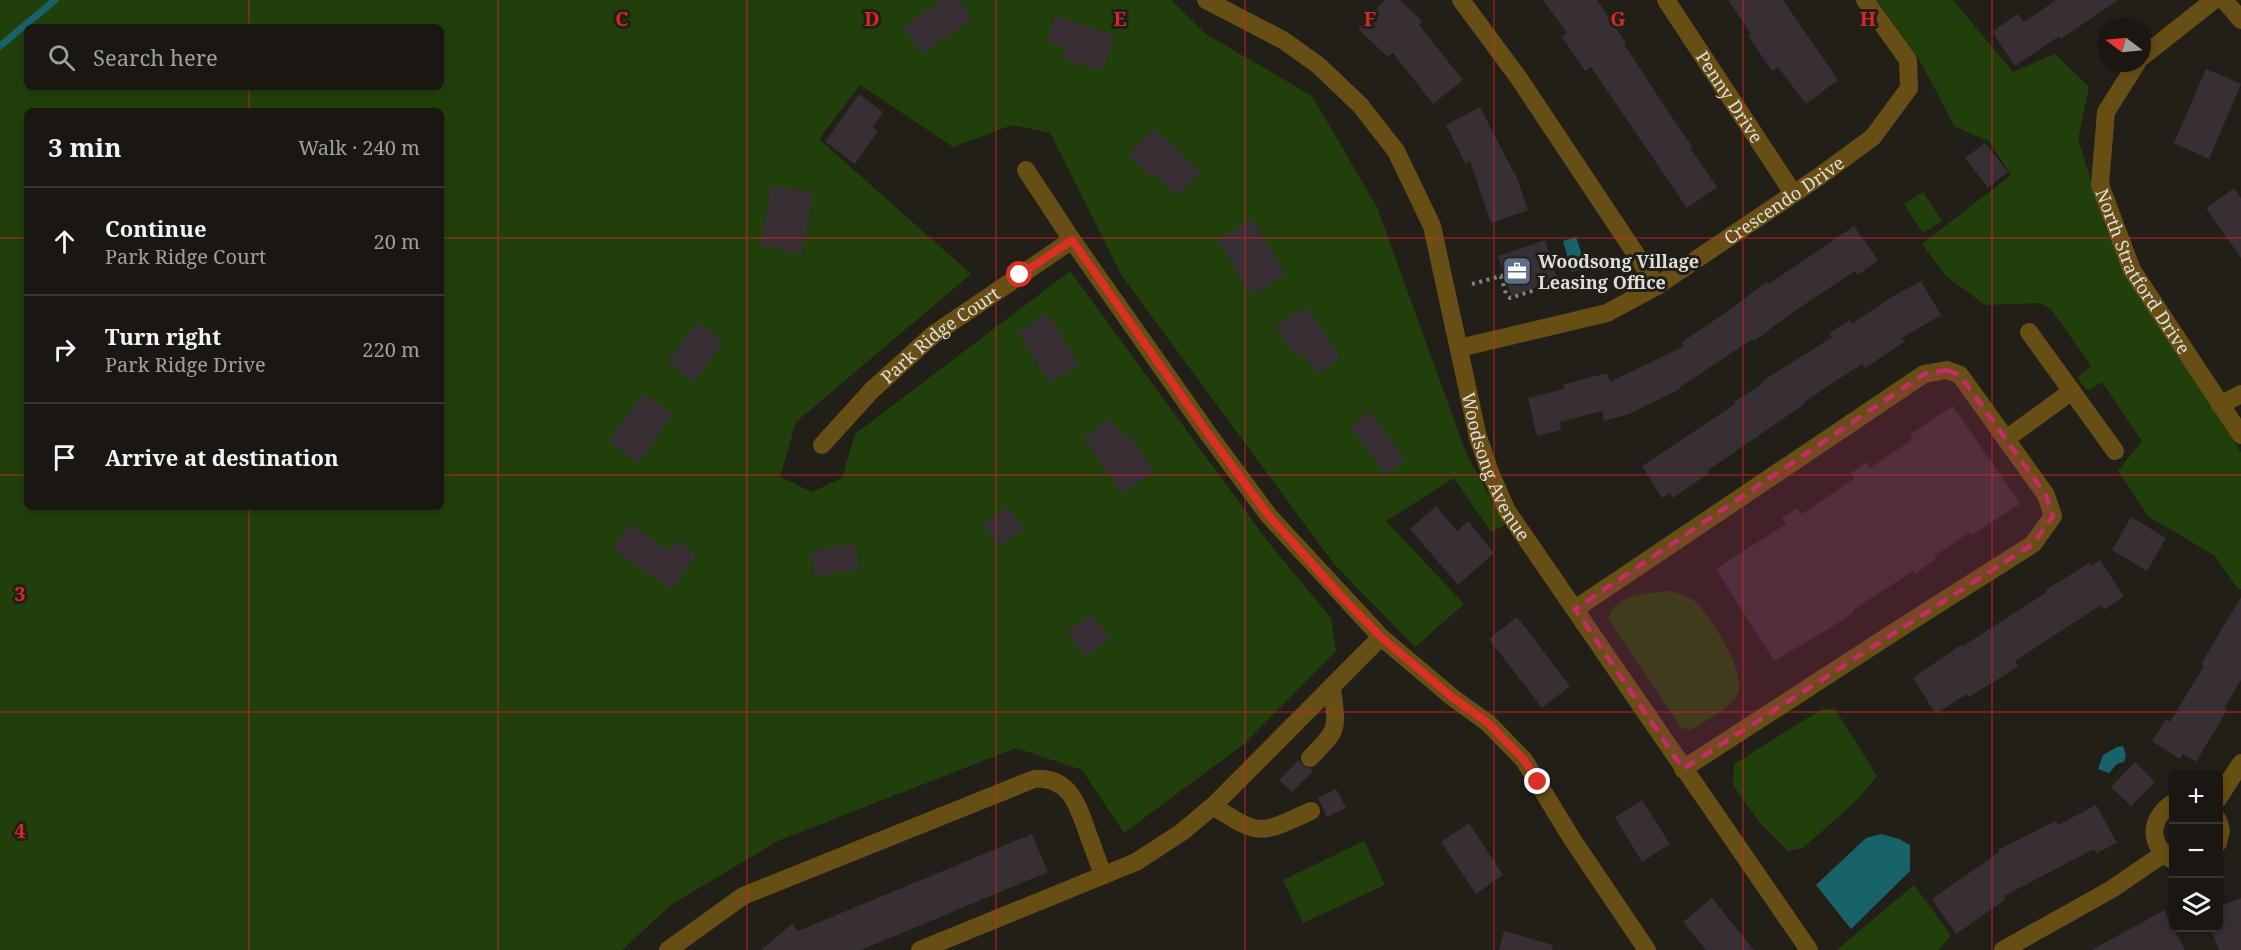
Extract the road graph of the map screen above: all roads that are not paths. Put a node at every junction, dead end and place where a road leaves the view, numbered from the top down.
1 (1206, 0) edge
2 (1461, 0) edge
3 (1666, 0) edge
4 (1865, 0) edge
5 (2214, 0) edge
6 (2224, 0) edge
7 (2241, 20) edge
8 (2151, 50) edge
9 (2131, 72) edge
10 (1026, 170) dead end
11 (1793, 193) junction
12 (1072, 240) junction
13 (1657, 286) junction
14 (2029, 332) dead end
15 (1460, 348) junction
16 (2072, 391) junction
17 (2241, 394) edge
18 (2220, 405) junction
19 (2241, 435) edge
20 (2006, 439) junction
21 (822, 445) dead end
22 (2115, 451) dead end
23 (1575, 609) junction
24 (1381, 637) junction
25 (1332, 688) junction
26 (1310, 758) dead end
27 (2241, 763) edge
28 (1683, 769) junction
29 (2223, 792) edge
30 (1213, 806) junction
31 (2169, 806) edge
32 (1311, 811) dead end
33 (2168, 858) edge
34 (1103, 875) junction
35 (668, 950) edge
36 (920, 950) edge
37 (1647, 950) edge
38 (1809, 950) edge
39 (2003, 950) edge

1 - 15 street, Woodsong Avenue
2 - 13 street
3 - 11 street, Penny Drive
4 - 11 street, Crescendo Drive
5 - 8 street
6 - 7 street
9 - 18 street, North Stratford Drive
10 - 12 street
11 - 13 street, Crescendo Drive
12 - 21 street, Park Ridge Court
12 - 24 street
13 - 15 street, Crescendo Drive
14 - 16 street
15 - 23 street, Woodsong Avenue
16 - 20 street
16 - 22 street
17 - 18 street
18 - 19 street, North Stratford Drive
20 - 23 street
20 - 28 street
23 - 28 street, Woodsong Avenue
24 - 25 street
24 - 37 street
25 - 26 street
25 - 30 street
27 - 29 street
28 - 38 street, Woodsong Avenue
30 - 32 street
30 - 34 street
31 - 33 street
33 - 39 street
34 - 35 street
34 - 36 street

